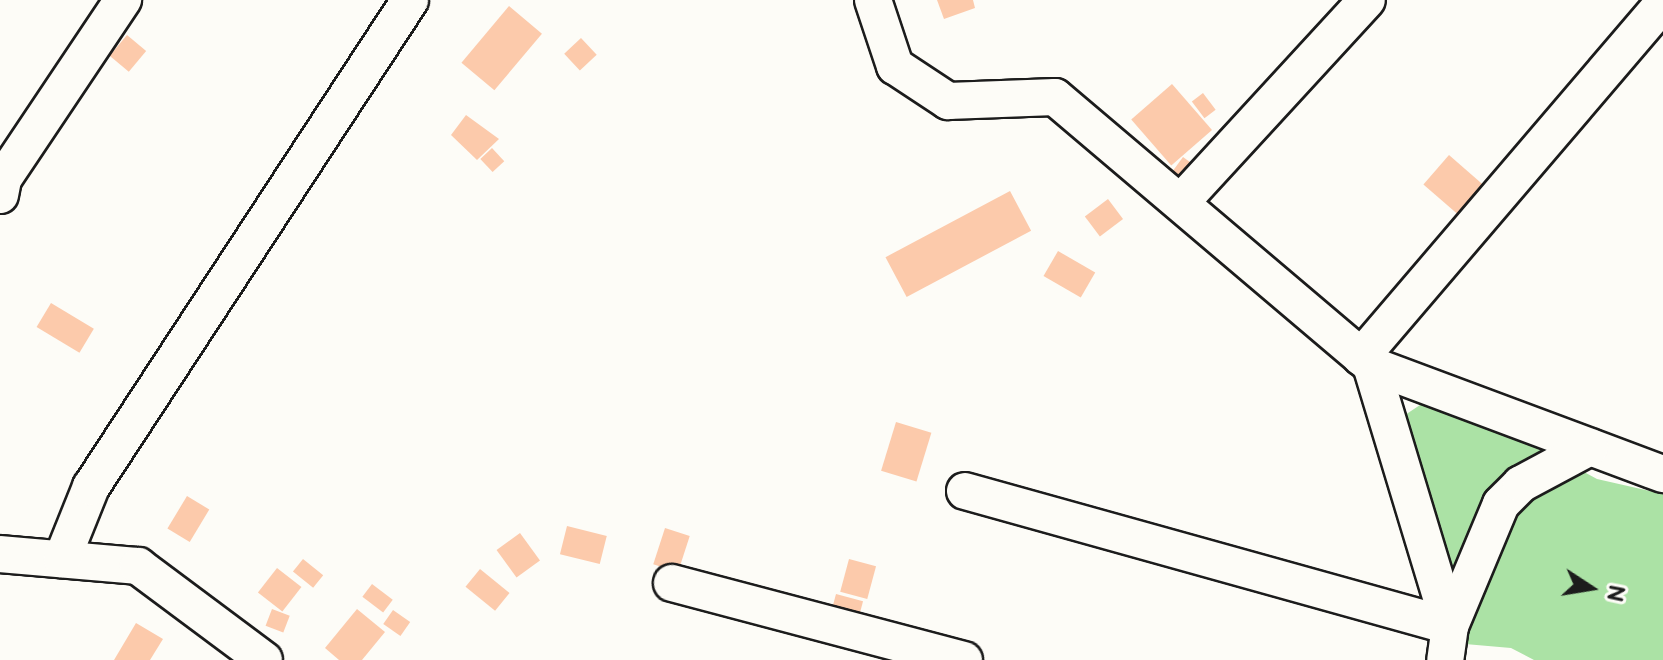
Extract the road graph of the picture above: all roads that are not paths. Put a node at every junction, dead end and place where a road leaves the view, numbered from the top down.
1 (123, 0) edge
2 (410, 0) edge
3 (873, 0) edge
4 (1367, 0) edge
5 (1663, 4) edge
6 (0, 195) edge
7 (1182, 201) junction
8 (1366, 361) junction
9 (1590, 447) junction
10 (1663, 474) edge
11 (965, 491) dead end
12 (0, 554) edge
13 (62, 559) junction
14 (672, 583) dead end
15 (1448, 643) edge
16 (264, 660) edge
17 (964, 660) edge

1 - 6 street
2 - 13 street
3 - 7 street
4 - 7 street
5 - 8 street
7 - 8 street
8 - 9 street
8 - 15 street
9 - 10 street
9 - 15 street
11 - 15 street
12 - 13 street
13 - 16 street
14 - 17 street

